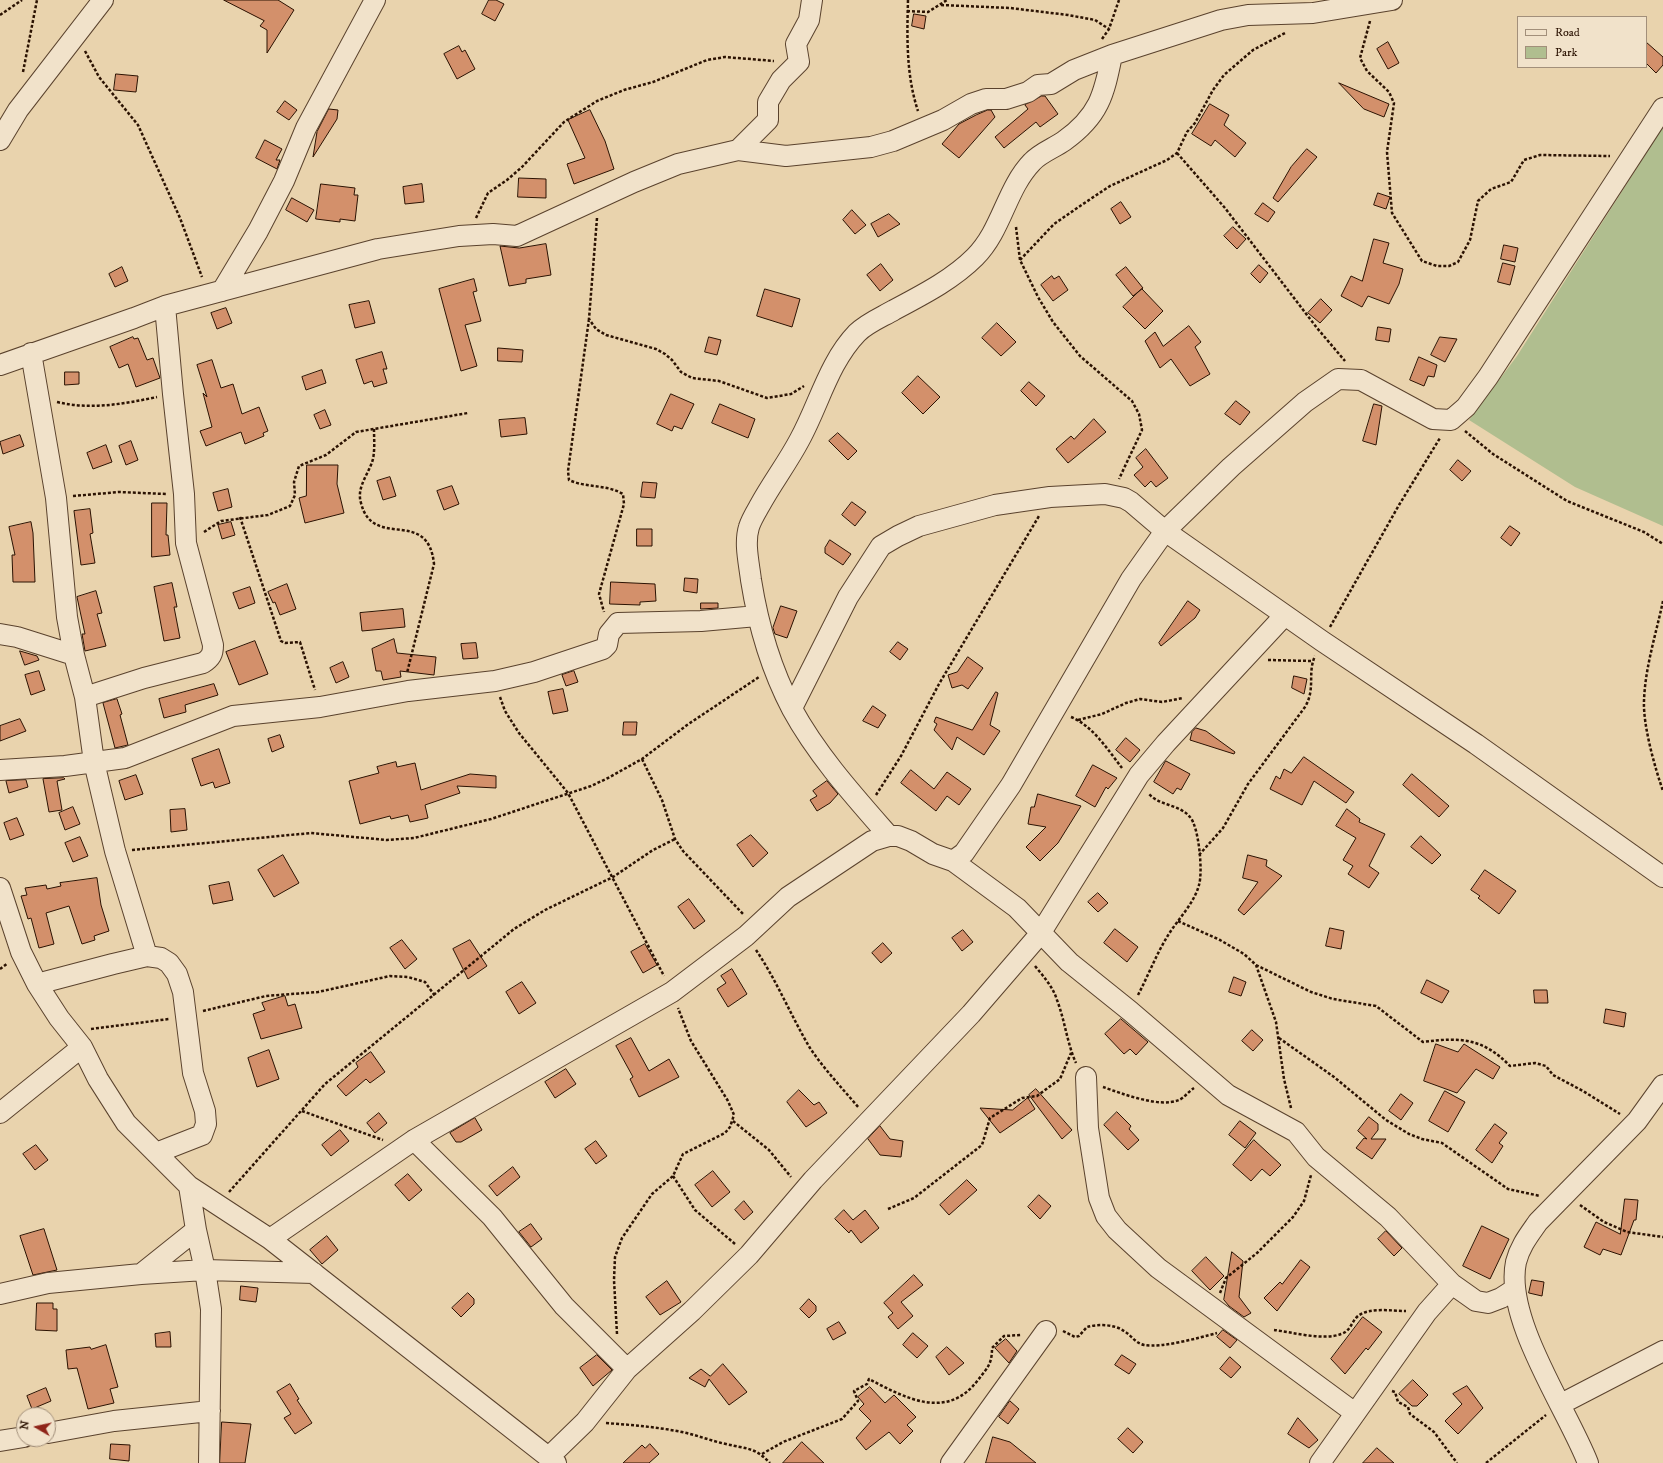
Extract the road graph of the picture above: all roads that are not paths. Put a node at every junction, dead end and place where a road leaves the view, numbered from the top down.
1 (102, 0) edge
2 (375, 0) edge
3 (812, 0) edge
4 (1384, 2) edge
5 (1106, 48) junction
6 (1663, 108) edge
7 (0, 140) edge
8 (738, 150) junction
9 (215, 293) junction
10 (165, 306) junction
11 (31, 353) junction
12 (0, 365) edge
13 (1165, 531) junction
14 (1285, 615) junction
15 (756, 616) junction
16 (0, 634) edge
17 (74, 655) junction
18 (85, 697) junction
19 (792, 708) junction
20 (94, 762) junction
21 (0, 770) edge
22 (889, 836) junction
23 (953, 861) junction
24 (1663, 877) edge
25 (0, 888) edge
26 (1040, 934) junction
27 (147, 956) junction
28 (38, 984) junction
29 (76, 1040) junction
30 (1086, 1077) road end
31 (1663, 1085) edge
32 (0, 1113) edge
33 (410, 1143) junction
34 (156, 1153) junction
35 (189, 1186) junction
36 (196, 1230) junction
37 (270, 1239) junction
38 (205, 1270) junction
39 (314, 1273) junction
40 (141, 1274) junction
41 (1452, 1284) junction
42 (1515, 1289) junction
43 (0, 1294) edge
44 (1046, 1331) dead end
45 (1663, 1351) edge
46 (622, 1364) junction
47 (1561, 1404) junction
48 (210, 1411) junction
49 (1355, 1413) junction
50 (56, 1432) edge
51 (16, 1438) edge
52 (0, 1441) edge
53 (553, 1460) edge
54 (209, 1463) edge
55 (951, 1463) edge
56 (1320, 1463) edge
57 (1588, 1463) edge

1 - 7 street
2 - 9 street
3 - 8 street
4 - 5 street
5 - 8 street
5 - 15 street
6 - 13 street
8 - 9 street
9 - 10 street
10 - 11 street
10 - 18 street
11 - 12 street
11 - 17 street
13 - 14 street
13 - 19 street
13 - 23 street
14 - 24 street
14 - 26 street
15 - 19 street
15 - 20 street
16 - 17 street
17 - 18 street
18 - 20 street
19 - 22 street
20 - 21 street
20 - 27 street
22 - 23 street
22 - 33 street
23 - 26 street
25 - 28 street
26 - 41 street
26 - 46 street
27 - 28 street
27 - 34 street
28 - 29 street
29 - 32 street
29 - 34 street
30 - 49 street
31 - 42 street
33 - 37 street
33 - 46 street
34 - 35 street
35 - 36 street
35 - 37 street
36 - 38 street
36 - 40 street
37 - 39 street
38 - 39 street
38 - 40 street
38 - 48 street
39 - 53 street
40 - 43 street
41 - 42 street
41 - 49 street
42 - 47 street
44 - 55 street
45 - 47 street
46 - 53 street
47 - 57 street
48 - 50 street
48 - 54 street
49 - 56 street
51 - 52 street

